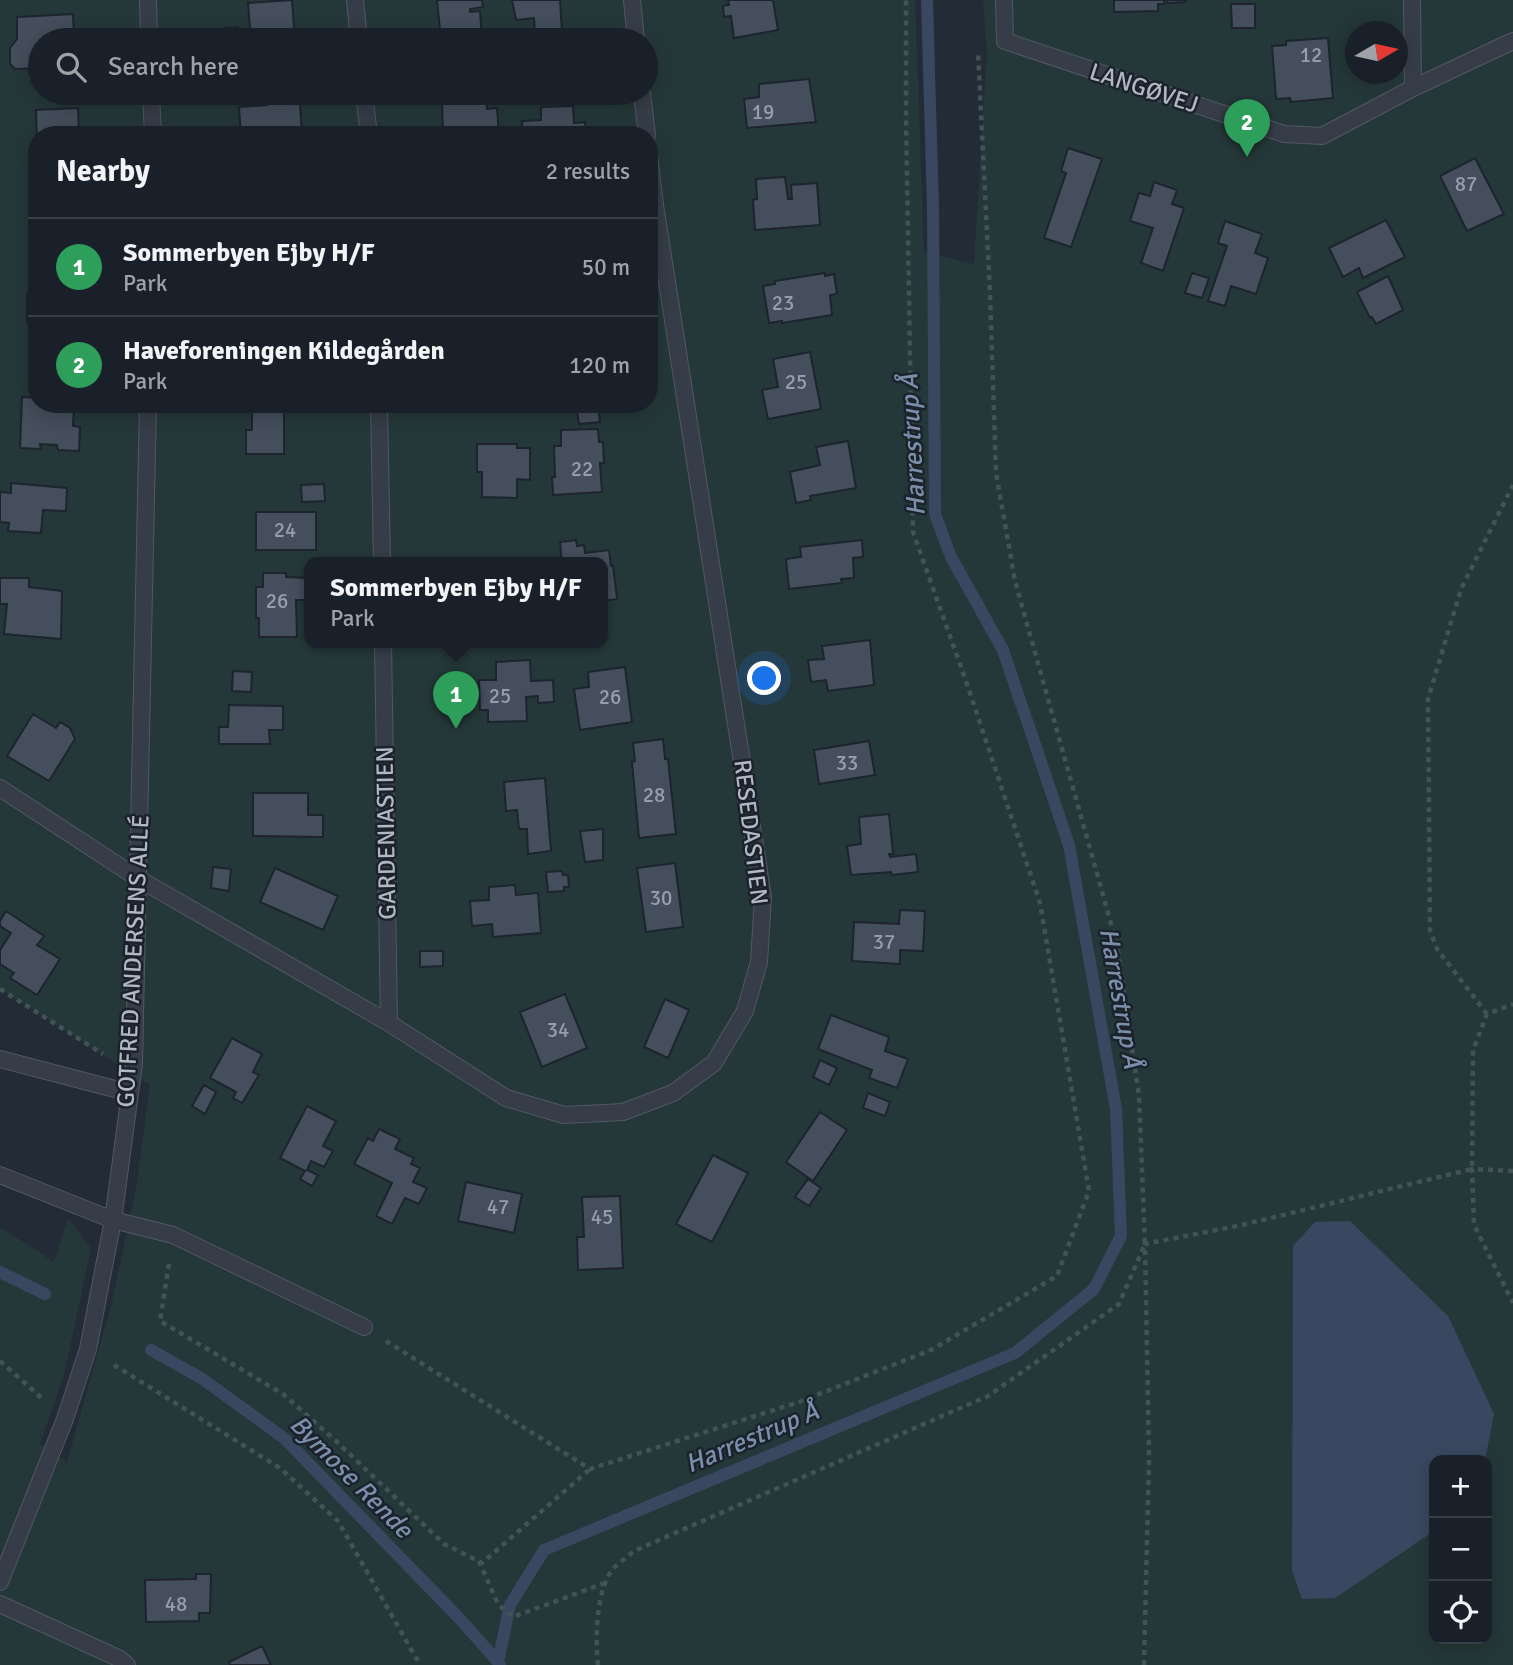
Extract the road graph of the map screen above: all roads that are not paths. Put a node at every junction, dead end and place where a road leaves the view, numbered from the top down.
1 (148, 0) edge
2 (355, 0) edge
3 (632, 0) edge
4 (1004, 0) edge
5 (1412, 0) edge
6 (149, 28) edge
7 (358, 28) edge
8 (635, 28) edge
9 (1513, 41) edge
10 (1413, 88) junction
11 (152, 105) edge
12 (365, 105) edge
13 (643, 105) edge
14 (153, 126) edge
15 (368, 126) edge
16 (646, 126) edge
17 (658, 224) edge
18 (148, 413) edge
19 (379, 413) edge
20 (382, 557) edge
21 (383, 648) edge
22 (0, 788) edge
23 (139, 879) junction
24 (389, 1023) junction
25 (0, 1059) edge
26 (130, 1093) junction
27 (0, 1175) edge
28 (113, 1220) junction
29 (364, 1327) road end
30 (0, 1582) edge
31 (0, 1604) edge
32 (127, 1665) edge

1 - 6 lane
2 - 7 lane
3 - 8 lane
4 - 10 lane, LANGØVEJ
5 - 10 lane
9 - 10 lane, LANGØVEJ
11 - 14 lane
12 - 15 lane
13 - 16 lane
17 - 24 lane, RESEDASTIEN
18 - 23 lane, GOTFRED ANDERSENS ALLÉ
19 - 20 lane
21 - 24 lane, GARDENIASTIEN
22 - 23 lane, RESEDASTIEN
23 - 24 lane, RESEDASTIEN
23 - 26 lane, GOTFRED ANDERSENS ALLÉ
25 - 26 lane
26 - 28 lane, GOTFRED ANDERSENS ALLÉ
27 - 28 lane
28 - 29 lane
28 - 30 lane, GOTFRED ANDERSENS ALLÉ
31 - 32 lane

